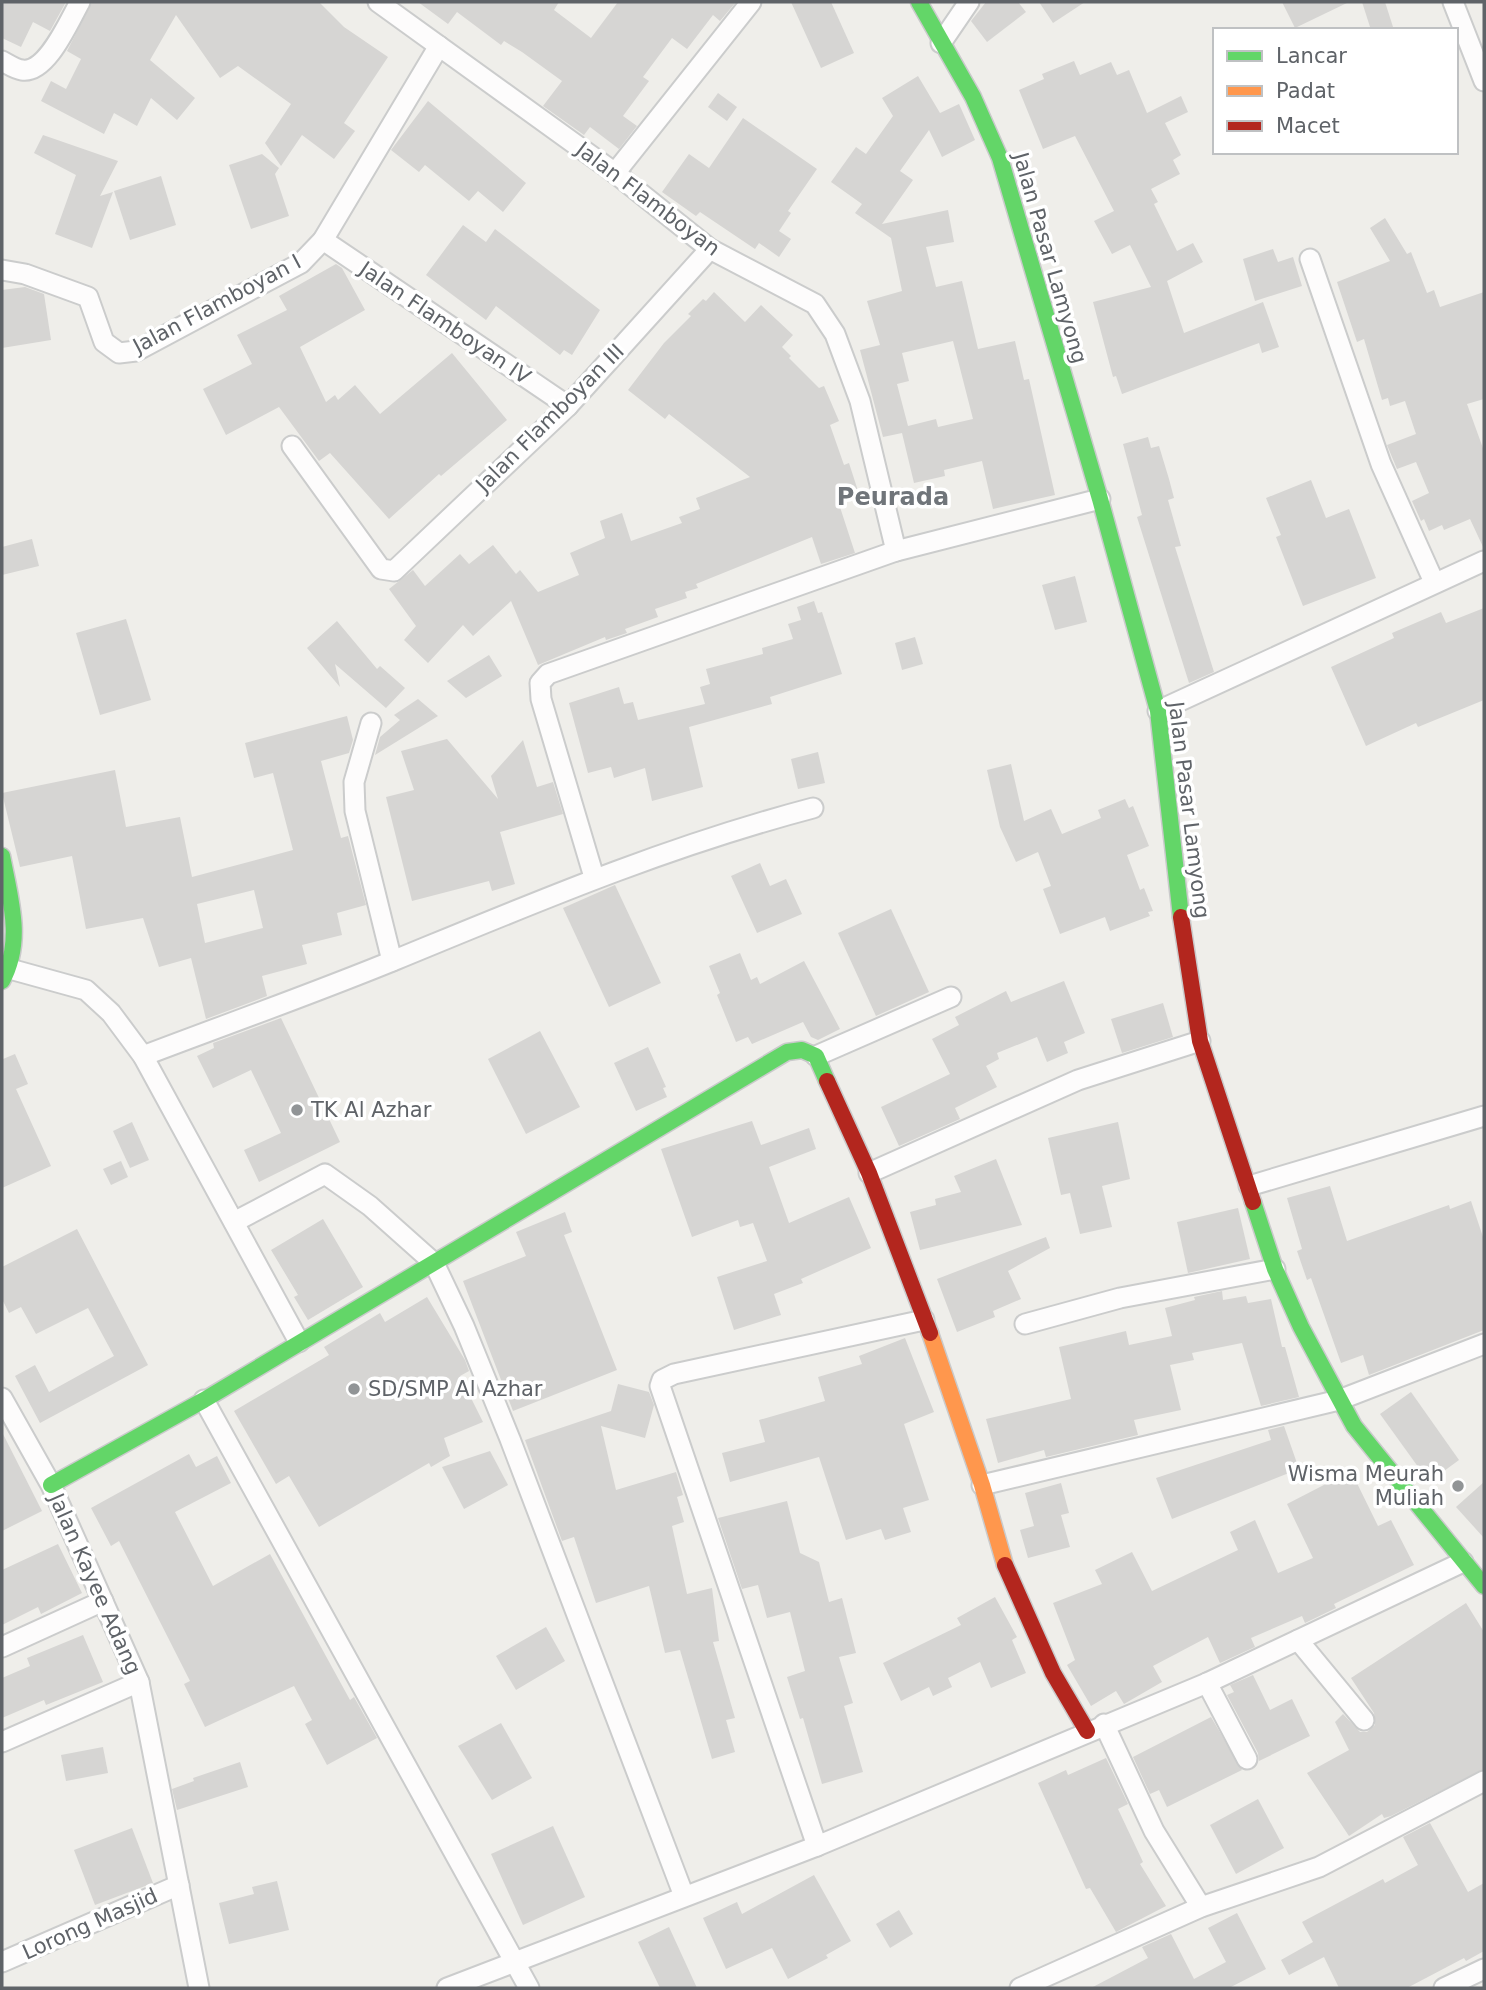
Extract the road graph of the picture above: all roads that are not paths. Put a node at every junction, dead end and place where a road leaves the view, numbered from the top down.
1 (80, 2) edge
2 (378, 2) edge
3 (751, 2) edge
4 (919, 2) edge
5 (969, 2) edge
6 (1453, 2) edge
7 (941, 43) junction
8 (439, 46) junction
9 (2, 61) edge
10 (1484, 81) edge
11 (615, 173) junction
12 (323, 240) junction
13 (710, 249) junction
14 (1310, 259) dead end
15 (2, 270) edge
16 (568, 406) junction
17 (292, 446) dead end
18 (1100, 499) junction
19 (896, 551) junction
20 (1484, 561) edge
21 (1434, 582) junction
22 (1158, 711) junction
23 (372, 723) dead end
24 (813, 808) dead end
25 (2, 856) edge
26 (594, 877) junction
27 (392, 961) junction
28 (6, 975) edge
29 (951, 997) dead end
30 (1200, 1041) junction
31 (143, 1056) junction
32 (816, 1056) junction
33 (1484, 1116) edge
34 (869, 1173) junction
35 (1249, 1186) junction
36 (234, 1222) junction
37 (434, 1264) junction
38 (1275, 1269) junction
39 (924, 1320) junction
40 (1025, 1324) dead end
41 (299, 1342) junction
42 (1484, 1344) edge
43 (2, 1398) edge
44 (204, 1400) junction
45 (1339, 1400) junction
46 (51, 1485) junction
47 (982, 1485) junction
48 (1463, 1562) junction
49 (1484, 1586) edge
50 (103, 1601) junction
51 (1298, 1640) junction
52 (2, 1647) edge
53 (139, 1682) junction
54 (1207, 1683) junction
55 (1364, 1720) dead end
56 (1095, 1728) junction
57 (2, 1742) edge
58 (1247, 1759) dead end
59 (1484, 1781) edge
60 (817, 1846) junction
61 (178, 1885) junction
62 (684, 1896) junction
63 (1201, 1907) junction
64 (2, 1962) edge
65 (514, 1964) junction
66 (1484, 1969) edge
67 (199, 1988) edge
68 (447, 1988) edge
69 (529, 1988) edge
70 (1020, 1988) edge
71 (1444, 1988) edge

1 - 9 street
2 - 8 street, Jalan Flamboyan
3 - 11 street
4 - 7 street, Jalan Pasar Lamyong
5 - 7 street
6 - 10 street
7 - 18 street, Jalan Pasar Lamyong
8 - 11 street, Jalan Flamboyan
8 - 12 street, Jalan Flamboyan I
11 - 13 street, Jalan Flamboyan
12 - 15 street, Jalan Flamboyan I
12 - 16 street, Jalan Flamboyan IV
13 - 16 street, Jalan Flamboyan III
13 - 19 street, Jalan Flamboyan
14 - 21 street
16 - 17 street, Jalan Flamboyan III
18 - 19 street
18 - 22 street, Jalan Pasar Lamyong
19 - 26 street
20 - 21 street
21 - 22 street
22 - 30 street, Jalan Pasar Lamyong
23 - 27 street
24 - 26 street
25 - 28 street
26 - 27 street
27 - 31 street
28 - 31 street
29 - 32 street
30 - 34 street
30 - 35 street, Jalan Pasar Lamyong
31 - 36 street
32 - 34 street
32 - 37 street
33 - 35 street
34 - 39 street
35 - 38 street, Jalan Pasar Lamyong
36 - 37 street
36 - 41 street
37 - 41 street
37 - 62 street
38 - 40 street
38 - 45 street, Jalan Pasar Lamyong
39 - 47 street
39 - 60 street
41 - 44 street
42 - 45 street
43 - 46 street, Jalan Kayee Adang
44 - 46 street
44 - 65 street
45 - 47 street
45 - 48 street, Jalan Pasar Lamyong
46 - 50 street, Jalan Kayee Adang
47 - 56 street
48 - 49 street, Jalan Pasar Lamyong
48 - 51 street
50 - 52 street
50 - 53 street, Jalan Kayee Adang
51 - 54 street
51 - 55 street
53 - 57 street
53 - 61 street, Jalan Kayee Adang
54 - 56 street
54 - 58 street
56 - 60 street
56 - 63 street
59 - 63 street
60 - 62 street
61 - 64 street, Lorong Masjid
61 - 67 street, Jalan Kayee Adang
62 - 65 street
63 - 70 street
65 - 68 street
65 - 69 street
66 - 71 street

